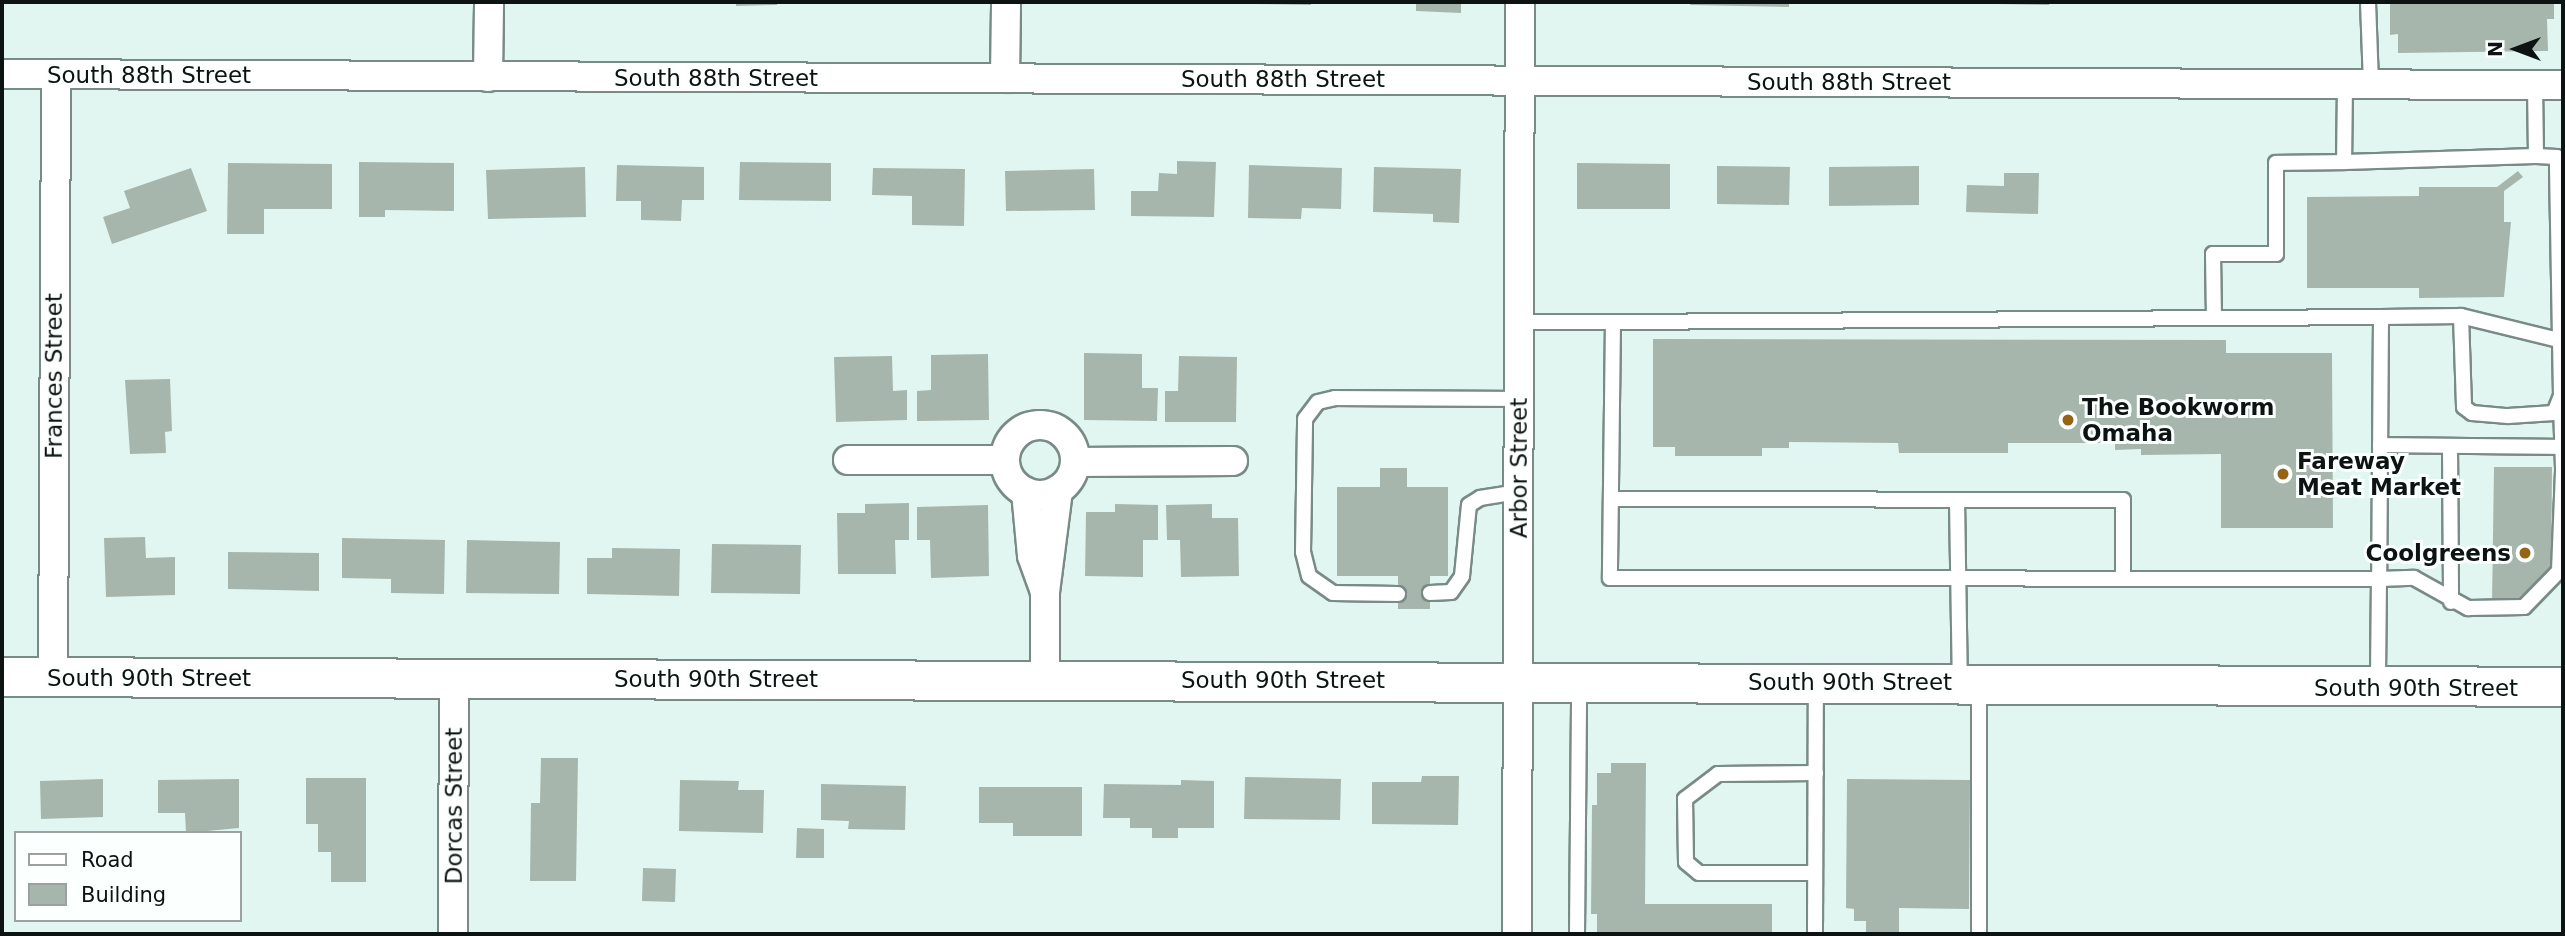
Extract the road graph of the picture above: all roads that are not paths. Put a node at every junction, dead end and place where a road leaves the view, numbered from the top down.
1 (489, 2) edge
2 (1006, 2) edge
3 (1520, 2) edge
4 (2368, 2) edge
5 (2, 75) edge
6 (56, 75) junction
7 (488, 77) junction
8 (1004, 78) junction
9 (1519, 81) junction
10 (2358, 84) junction
11 (2535, 85) junction
12 (2563, 85) edge
13 (2536, 156) junction
14 (2344, 162) junction
15 (2461, 316) junction
16 (2381, 317) junction
17 (2214, 318) junction
18 (1519, 321) junction
19 (1613, 322) junction
20 (2562, 340) edge
21 (2561, 396) junction
22 (1519, 399) junction
23 (2380, 445) junction
24 (2450, 447) junction
25 (2561, 447) junction
26 (848, 460) dead end
27 (1005, 460) junction
28 (1233, 461) dead end
29 (1075, 462) junction
30 (2563, 470) edge
31 (1058, 490) junction
32 (1026, 492) junction
33 (1519, 492) junction
34 (1611, 499) junction
35 (1957, 500) junction
36 (1956, 579) junction
37 (2123, 579) junction
38 (2379, 579) junction
39 (1045, 592) junction
40 (1430, 593) dead end
41 (1398, 594) dead end
42 (2451, 602) junction
43 (2, 677) edge
44 (53, 678) junction
45 (454, 678) junction
46 (1045, 680) junction
47 (1520, 680) junction
48 (1579, 681) junction
49 (1816, 682) junction
50 (1970, 682) junction
51 (2563, 687) edge
52 (2378, 688) junction
53 (1816, 773) junction
54 (1815, 873) junction
55 (453, 934) edge
56 (1517, 934) edge
57 (1577, 934) edge
58 (1815, 934) edge
59 (1979, 934) edge

1 - 7 street
2 - 8 street
3 - 9 street, Arbor Street
4 - 10 lane
5 - 6 street, South 88th Street
6 - 7 street, South 88th Street
6 - 44 street, Frances Street
7 - 8 street, South 88th Street
8 - 9 street, South 88th Street
9 - 10 street, South 88th Street
9 - 18 street, Arbor Street
10 - 11 street, South 88th Street
10 - 14 lane
11 - 12 street, South 88th Street
11 - 13 lane
13 - 14 lane
13 - 20 lane
14 - 17 lane
15 - 16 lane
15 - 20 lane
15 - 21 lane
16 - 17 lane
16 - 23 lane
17 - 19 lane
18 - 19 lane
18 - 22 street, Arbor Street
19 - 34 lane
20 - 21 lane
21 - 25 lane
22 - 33 street, Arbor Street
22 - 41 lane
23 - 24 lane
23 - 38 lane
24 - 25 lane
24 - 42 lane
25 - 30 lane
26 - 27 street
27 - 29 street
27 - 32 street
28 - 29 street
29 - 31 street
30 - 42 lane
31 - 32 street
31 - 39 street
32 - 39 street
33 - 40 lane
33 - 47 street, Arbor Street
34 - 35 lane
34 - 36 lane
35 - 36 lane
35 - 37 lane
36 - 37 lane
36 - 50 lane
37 - 38 lane
38 - 42 lane
38 - 52 lane
39 - 46 street
43 - 44 main road, South 90th Street
44 - 45 main road, South 90th Street
45 - 46 main road, South 90th Street
45 - 55 street, Dorcas Street
46 - 47 main road, South 90th Street
47 - 48 main road, South 90th Street
47 - 56 street, Arbor Street
48 - 49 main road, South 90th Street
48 - 57 lane
49 - 50 main road, South 90th Street
49 - 53 lane
50 - 52 main road, South 90th Street
50 - 59 lane
51 - 52 main road, South 90th Street
53 - 54 lane
53 - 54 lane
54 - 58 lane

